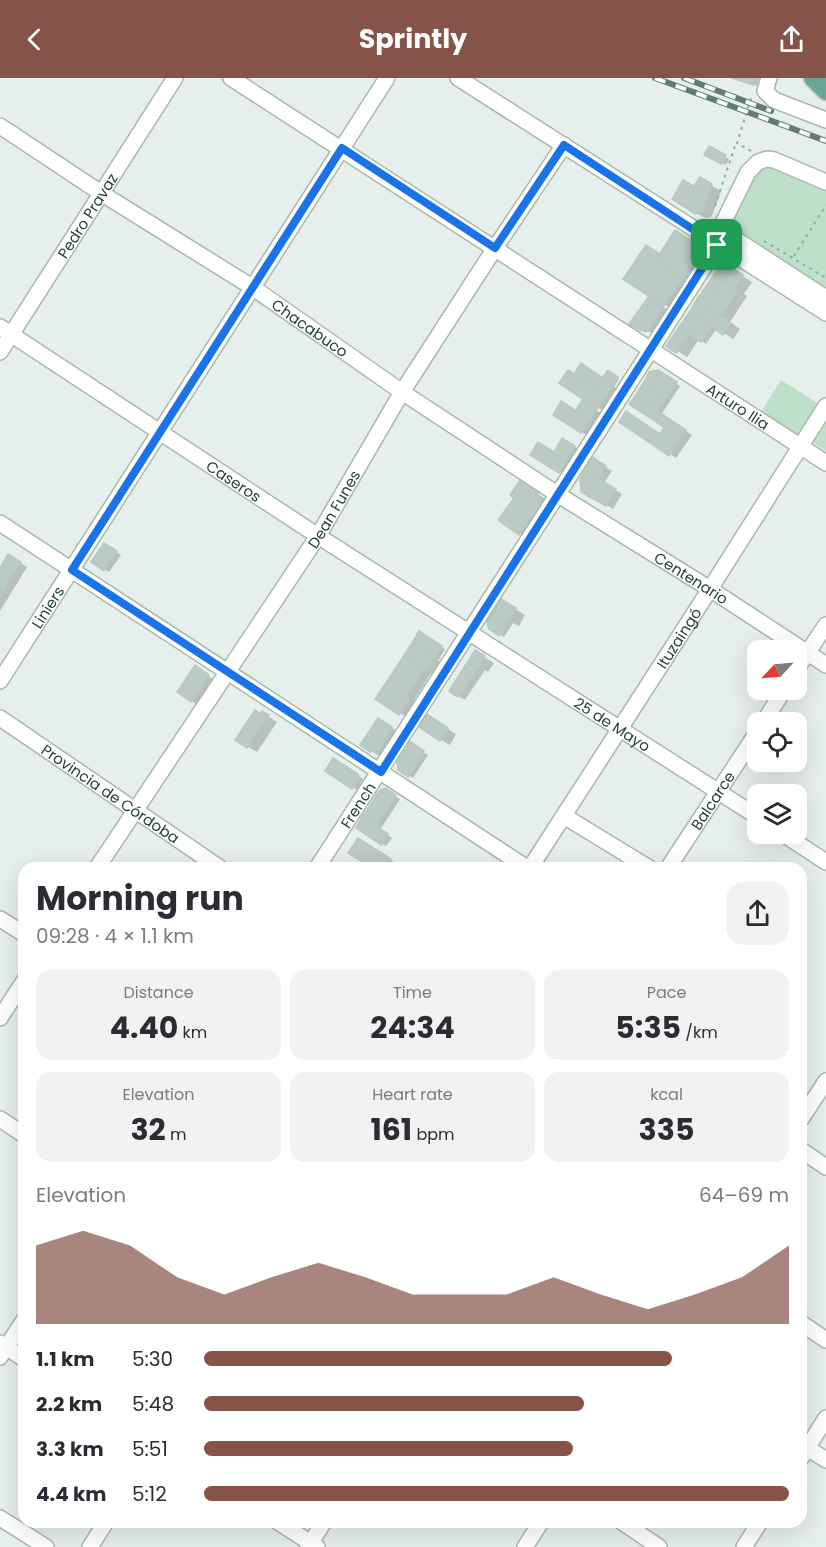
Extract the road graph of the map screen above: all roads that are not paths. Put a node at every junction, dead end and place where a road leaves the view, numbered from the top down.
1 (175, 78) edge
2 (231, 78) edge
3 (387, 78) edge
4 (458, 78) edge
5 (769, 78) edge
6 (813, 78) edge
7 (826, 91) edge
8 (826, 120) edge
9 (0, 126) edge
10 (564, 145) junction
11 (342, 148) junction
12 (826, 182) edge
13 (101, 193) junction
14 (720, 229) junction
15 (717, 245) junction
16 (495, 248) junction
17 (252, 287) junction
18 (826, 298) edge
19 (826, 313) edge
20 (6, 331) edge
21 (651, 350) junction
22 (0, 352) edge
23 (402, 392) junction
24 (826, 406) edge
25 (161, 433) junction
26 (800, 447) junction
27 (826, 463) edge
28 (557, 494) junction
29 (0, 523) edge
30 (318, 536) junction
31 (72, 570) junction
32 (710, 590) junction
33 (826, 625) edge
34 (469, 633) junction
35 (808, 653) junction
36 (826, 665) edge
37 (228, 671) junction
38 (0, 681) edge
39 (0, 718) edge
40 (621, 728) junction
41 (747, 748) edge
42 (381, 772) junction
43 (718, 791) junction
44 (135, 810) junction
45 (747, 810) edge
46 (564, 816) junction
47 (798, 844) edge
48 (102, 862) edge
49 (211, 862) edge
50 (321, 862) edge
51 (520, 862) edge
52 (533, 862) edge
53 (639, 862) edge
54 (672, 862) edge
55 (826, 862) edge
56 (0, 919) edge
57 (18, 930) edge
58 (18, 990) edge
59 (0, 1018) edge
60 (826, 1081) edge
61 (807, 1110) edge
62 (0, 1119) edge
63 (18, 1131) edge
64 (807, 1154) edge
65 (826, 1167) edge
66 (807, 1327) edge
67 (18, 1328) edge
68 (826, 1340) edge
69 (2, 1349) edge
70 (18, 1356) edge
71 (826, 1418) edge
72 (807, 1444) edge
73 (807, 1452) edge
74 (826, 1460) edge
75 (0, 1518) edge
76 (102, 1528) edge
77 (286, 1528) edge
78 (321, 1528) edge
79 (537, 1528) edge
80 (631, 1528) edge
81 (756, 1528) edge
82 (312, 1546) edge
83 (46, 1547) edge
84 (90, 1547) edge
85 (525, 1547) edge
86 (659, 1547) edge
87 (744, 1547) edge

1 - 13 street, Pedro Pravaz
2 - 11 street, Arturo Ilia
3 - 11 street, Liniers
4 - 10 street
5 - 8 street
6 - 7 main road
9 - 13 street, Chacabuco
10 - 15 street
10 - 16 street, Dean Funes
11 - 16 street, Arturo Ilia
11 - 17 street, Liniers
12 - 14 street, French
13 - 17 street, Chacabuco
13 - 20 street, Pedro Pravaz
14 - 15 street, French
14 - 18 street
15 - 19 street
15 - 21 street, French
16 - 21 street, Arturo Ilia
16 - 23 street, Dean Funes
17 - 23 street, Chacabuco
17 - 25 street, Liniers
20 - 22 street, Pedro Pravaz
20 - 25 street, Caseros
21 - 26 street, Arturo Ilia
21 - 28 street, French
23 - 28 street, Chacabuco
23 - 30 street, Dean Funes
24 - 26 street, Ituzaingó
25 - 30 street, Caseros
25 - 31 street, Liniers
26 - 27 street, Arturo Ilia
26 - 32 street, Ituzaingó
28 - 32 street, Centenario
28 - 34 street, French
29 - 31 street
30 - 34 street, Caseros
30 - 37 street, Dean Funes
31 - 37 street
31 - 38 street, Liniers
32 - 35 street, Centenario
32 - 40 street, Ituzaingó
33 - 35 street
34 - 40 street, 25 de Mayo
34 - 42 street, French
35 - 36 street, Centenario
37 - 42 street
37 - 44 street, Dean Funes
39 - 44 street, Provincia de Córdoba
40 - 43 street, 25 de Mayo
40 - 46 street, Ituzaingó
41 - 43 street, Balcarce
42 - 50 street, French
42 - 51 street
43 - 45 street, 25 de Mayo
43 - 54 street, Balcarce
44 - 48 street, Dean Funes
44 - 49 street, Provincia de Córdoba
46 - 52 street, Ituzaingó
46 - 53 street
47 - 55 street
56 - 57 street
58 - 59 street
60 - 61 street
62 - 63 street
64 - 65 street
66 - 68 street
67 - 69 street
69 - 70 street
71 - 72 street
73 - 74 street
75 - 83 street
76 - 84 street
77 - 82 street
78 - 82 street
79 - 85 street
80 - 86 street
81 - 87 street

